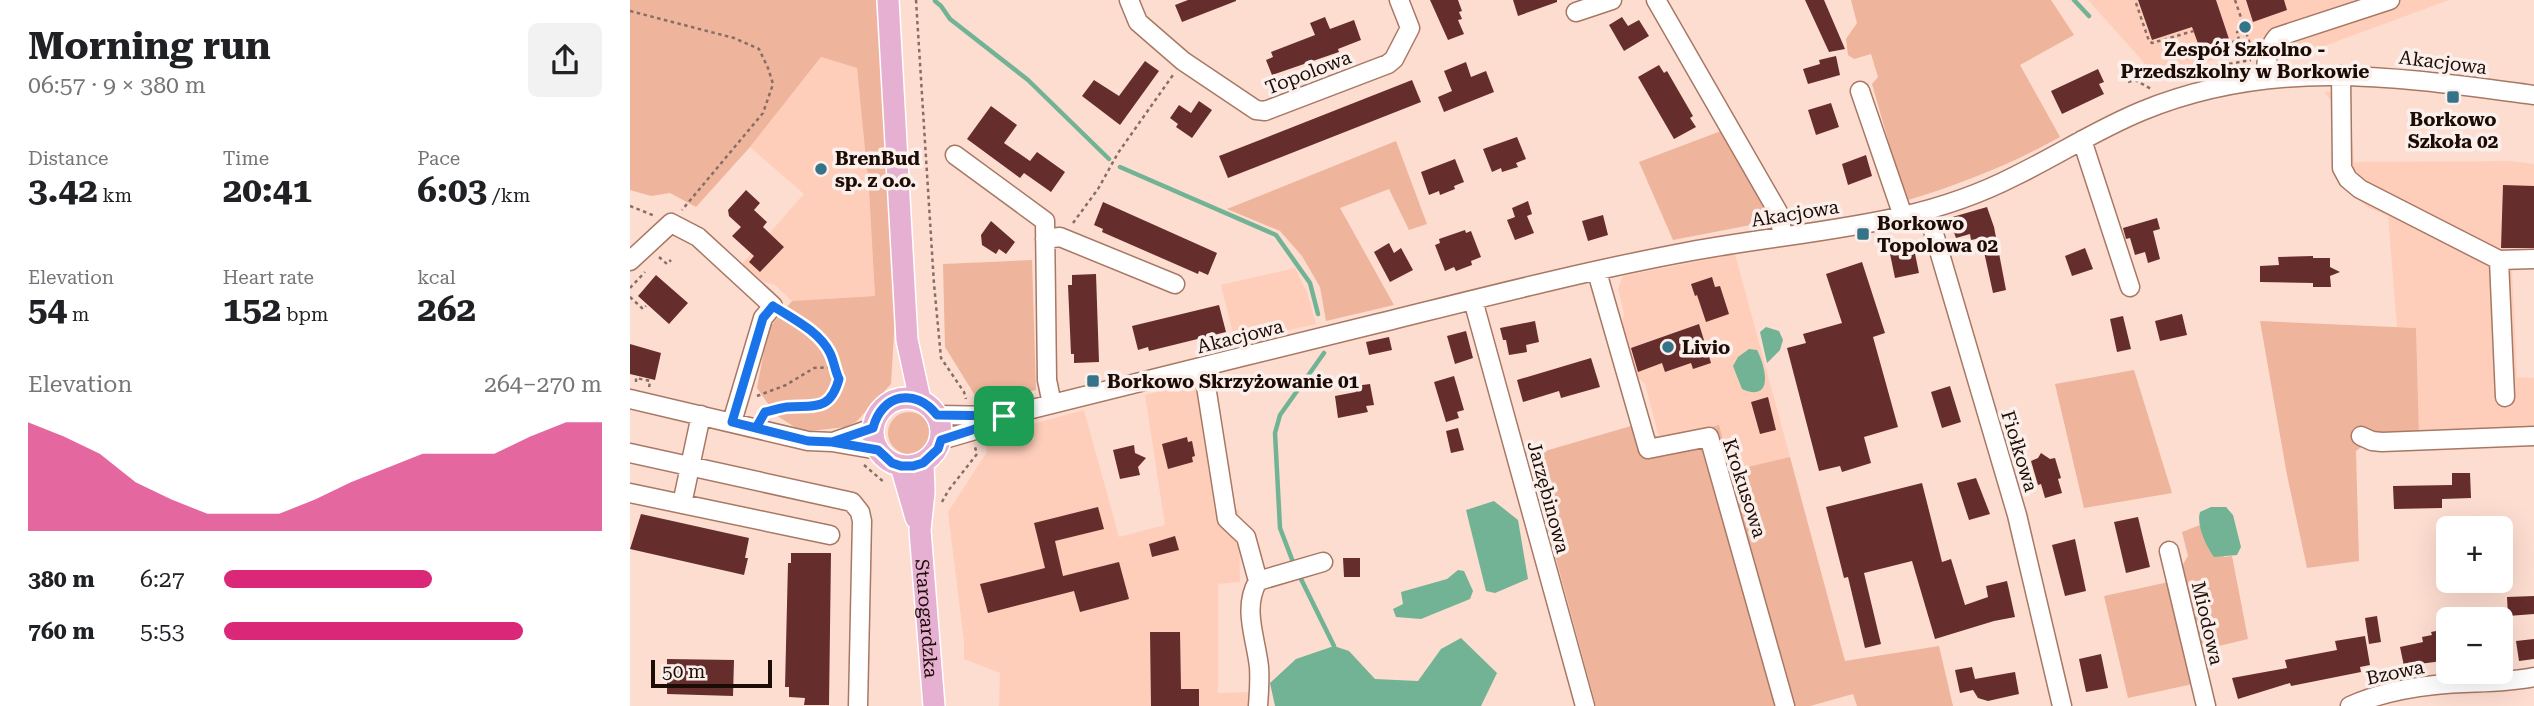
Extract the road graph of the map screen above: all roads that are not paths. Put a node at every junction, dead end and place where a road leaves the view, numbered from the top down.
1 (888, 0) edge
2 (1129, 0) edge
3 (1399, 0) edge
4 (1612, 0) edge
5 (1656, 0) edge
6 (2390, 0) edge
7 (1576, 12) dead end
8 (2340, 75) junction
9 (2267, 79) junction
10 (1860, 91) dead end
11 (2534, 95) edge
12 (2082, 141) junction
13 (955, 156) dead end
14 (1927, 210) junction
15 (1903, 216) junction
16 (1783, 235) junction
17 (1054, 239) junction
18 (2534, 259) edge
19 (2499, 260) junction
20 (630, 261) edge
21 (1597, 272) junction
22 (1175, 284) dead end
23 (2130, 287) dead end
24 (1474, 300) junction
25 (907, 340) junction
26 (1203, 367) junction
27 (2505, 397) dead end
28 (630, 399) edge
29 (898, 399) junction
30 (920, 400) junction
31 (1052, 404) junction
32 (701, 415) junction
33 (937, 415) junction
34 (1004, 416) junction
35 (732, 422) junction
36 (873, 428) junction
37 (2361, 436) dead end
38 (2534, 436) edge
39 (941, 440) junction
40 (832, 442) junction
41 (878, 450) junction
42 (630, 453) edge
43 (923, 463) junction
44 (901, 466) junction
45 (690, 467) junction
46 (630, 493) edge
47 (682, 504) junction
48 (920, 530) junction
49 (830, 536) dead end
50 (2169, 551) dead end
51 (1323, 562) dead end
52 (1258, 581) junction
53 (2534, 677) edge
54 (858, 706) edge
55 (934, 706) edge
56 (1258, 706) edge
57 (1585, 706) edge
58 (1785, 706) edge
59 (2062, 706) edge
60 (2206, 706) edge
61 (2350, 706) edge

1 - 25 main road
2 - 3 street, Topolowa
4 - 7 street
5 - 16 street
6 - 9 street
8 - 9 street, Akacjowa
8 - 11 street, Akacjowa
8 - 19 street
9 - 12 street, Akacjowa
10 - 15 street
12 - 14 street, Akacjowa
12 - 23 street
13 - 17 street
14 - 15 street, Akacjowa
14 - 59 street, Fiołkowa
15 - 16 street, Akacjowa
16 - 21 street, Akacjowa
17 - 22 street
17 - 31 street
18 - 19 street
19 - 27 street
20 - 35 street
21 - 24 street, Akacjowa
21 - 58 street, Krokusowa
24 - 26 street, Akacjowa
24 - 57 street, Jarzębinowa
25 - 29 main road
25 - 30 main road
26 - 31 street, Akacjowa
26 - 52 street
28 - 32 street
29 - 30 main road
29 - 36 main road
30 - 33 main road
31 - 34 street, Akacjowa
32 - 35 street
32 - 45 street
33 - 34 street, Akacjowa
33 - 39 main road
34 - 39 street, Akacjowa
35 - 40 street
36 - 40 street
36 - 41 main road
37 - 38 street
39 - 43 main road
40 - 41 street
41 - 44 main road
42 - 45 street
43 - 44 main road
43 - 48 main road, Starogardzka
44 - 48 main road, Starogardzka
45 - 47 street
45 - 54 street
46 - 47 street
47 - 49 street
48 - 55 main road, Starogardzka
50 - 60 street, Miodowa
51 - 52 street
52 - 56 street
53 - 61 street, Bzowa

